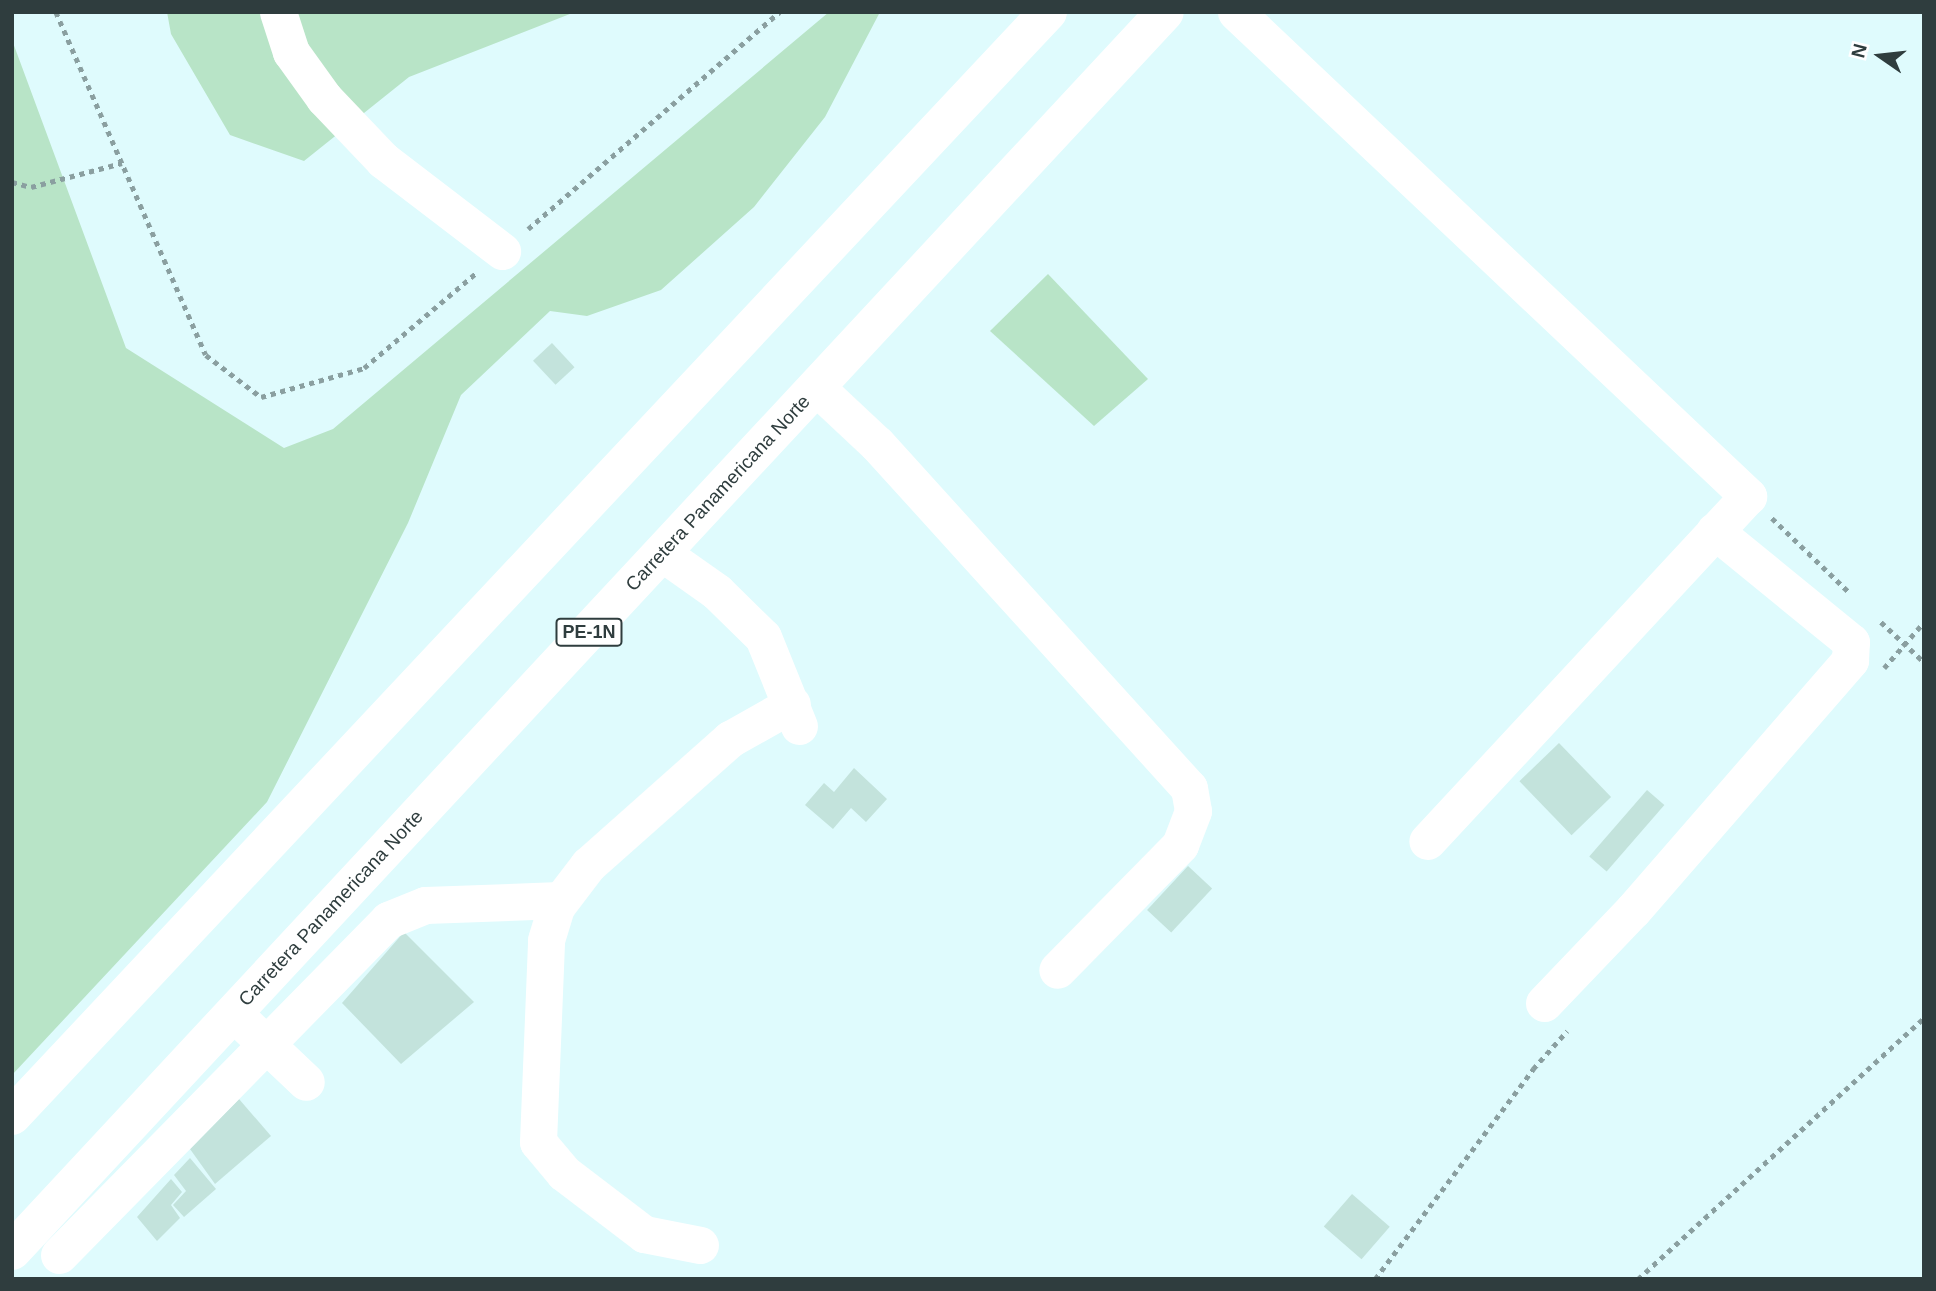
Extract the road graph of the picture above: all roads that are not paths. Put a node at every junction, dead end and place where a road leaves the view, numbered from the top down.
1 (278, 12) edge
2 (1048, 12) edge
3 (1165, 12) edge
4 (1236, 12) edge
5 (502, 251) road end
6 (816, 387) junction
7 (1715, 531) junction
8 (662, 553) junction
9 (1427, 841) dead end
10 (560, 900) junction
11 (1057, 970) dead end
12 (1544, 1003) dead end
13 (232, 1014) junction
14 (265, 1042) junction
15 (306, 1082) dead end
16 (12, 1116) edge
17 (700, 1245) dead end
18 (12, 1251) edge
19 (59, 1255) dead end

1 - 5 lane
2 - 16 highway
3 - 6 highway, Carretera Panamericana Norte / PE-1N
4 - 7 lane
6 - 8 highway, Carretera Panamericana Norte / PE-1N
6 - 11 lane
7 - 9 lane
7 - 12 lane
8 - 10 lane
8 - 13 highway, Carretera Panamericana Norte / PE-1N
10 - 14 lane
10 - 17 lane
13 - 14 lane
13 - 18 highway, Carretera Panamericana Norte / PE-1N
14 - 15 lane
14 - 19 lane

